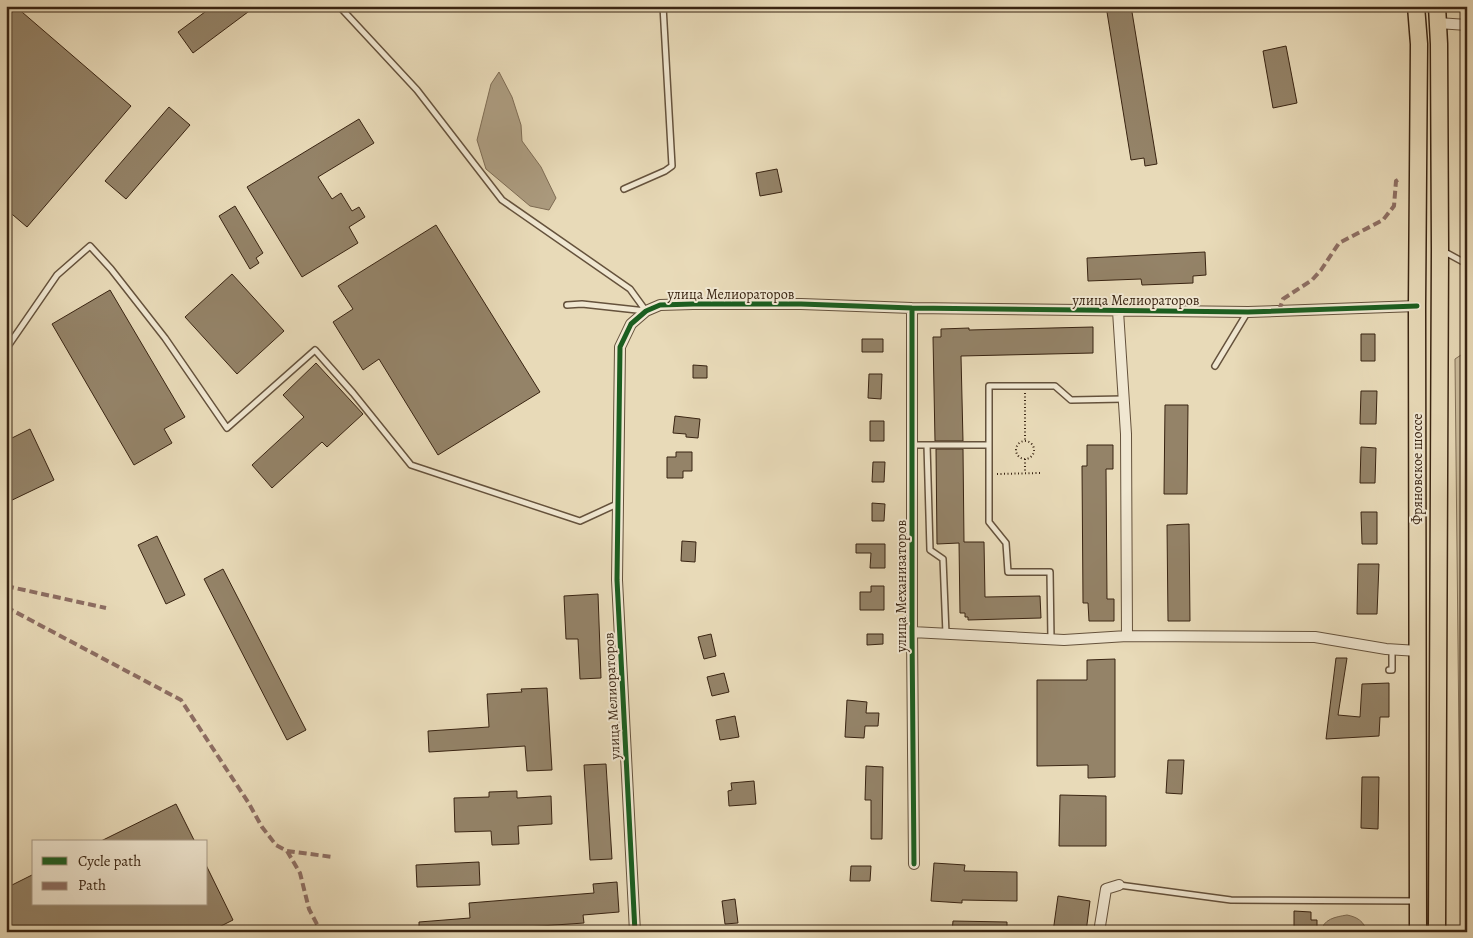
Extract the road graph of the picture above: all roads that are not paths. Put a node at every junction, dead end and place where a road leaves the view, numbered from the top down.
1 (339, 6) edge
2 (663, 6) edge
3 (1416, 6) edge
4 (1437, 6) edge
5 (1438, 23) junction
6 (1467, 25) edge
7 (624, 189) dead end
8 (1440, 250) junction
9 (1467, 264) edge
10 (567, 305) dead end
11 (1417, 306) junction
12 (912, 308) junction
13 (1118, 311) junction
14 (646, 312) junction
15 (1248, 312) junction
16 (6, 349) edge
17 (1215, 366) dead end
18 (1124, 399) junction
19 (912, 444) junction
20 (927, 445) junction
21 (989, 445) junction
22 (618, 504) junction
23 (912, 632) junction
24 (946, 634) junction
25 (1127, 636) junction
26 (1051, 639) junction
27 (1392, 649) junction
28 (1418, 651) junction
29 (1389, 670) dead end
30 (914, 864) dead end
31 (1119, 884) joint
32 (1418, 901) junction
33 (635, 932) edge
34 (1099, 932) edge
35 (1418, 932) edge
36 (1437, 932) edge

1 - 14 lane
2 - 7 lane
3 - 11 main road, Фряновское шоссе
4 - 5 main road, Фряновское шоссе
5 - 6 street
5 - 8 main road, Фряновское шоссе
8 - 9 lane
8 - 36 main road, Фряновское шоссе
10 - 14 lane
11 - 15 street, улица Мелиораторов
11 - 28 main road, Фряновское шоссе
12 - 13 street, улица Мелиораторов
12 - 14 street, улица Мелиораторов
12 - 19 street, улица Механизаторов
13 - 15 street, улица Мелиораторов
13 - 18 street
14 - 22 street, улица Мелиораторов
15 - 17 lane
16 - 22 lane
18 - 21 lane
18 - 25 street
19 - 20 lane
19 - 23 street, улица Механизаторов
20 - 21 lane
20 - 24 lane
21 - 26 lane
22 - 33 street, улица Мелиораторов
23 - 24 street
23 - 30 street, улица Механизаторов
24 - 26 street
25 - 26 street
25 - 27 street
27 - 28 street
27 - 29 lane
28 - 32 main road, Фряновское шоссе
31 - 32 lane
31 - 34 street
32 - 35 main road, Фряновское шоссе

